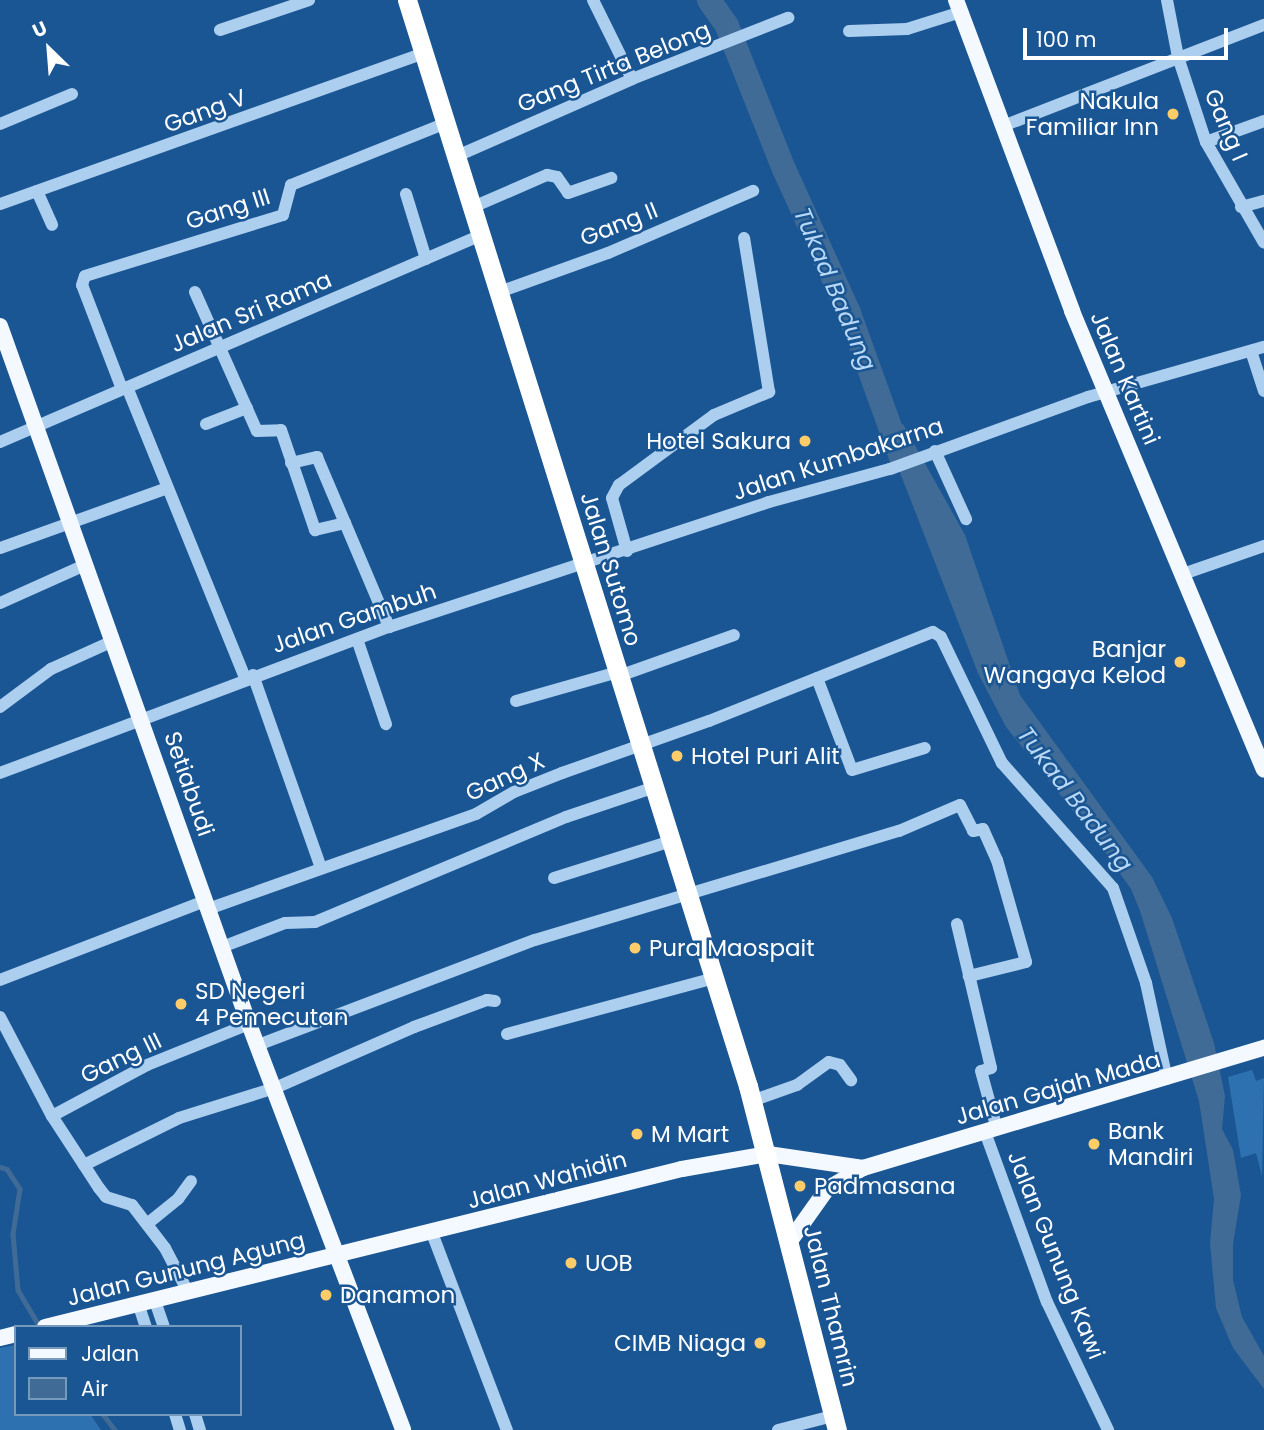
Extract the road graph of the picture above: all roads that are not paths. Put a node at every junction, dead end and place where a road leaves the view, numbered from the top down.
1 (309, 0) edge
2 (407, 0) edge
3 (593, 0) edge
4 (1167, 0) edge
5 (958, 6) edge
6 (788, 18) dead end
7 (1264, 24) edge
8 (219, 30) dead end
9 (849, 31) dead end
10 (424, 53) junction
11 (1178, 57) junction
12 (632, 79) junction
13 (72, 94) dead end
14 (1264, 121) edge
15 (446, 123) junction
16 (0, 124) edge
17 (1005, 132) junction
18 (1206, 142) junction
19 (457, 156) junction
20 (611, 178) dead end
21 (37, 191) junction
22 (753, 191) dead end
23 (406, 194) dead end
24 (1264, 201) edge
25 (0, 204) edge
26 (473, 206) junction
27 (1241, 207) junction
28 (52, 225) dead end
29 (481, 235) junction
30 (744, 238) dead end
31 (1264, 243) edge
32 (426, 259) junction
33 (195, 292) dead end
34 (499, 292) junction
35 (0, 326) edge
36 (219, 349) junction
37 (1258, 349) edge
38 (124, 388) junction
39 (1264, 391) edge
40 (1105, 393) junction
41 (247, 408) junction
42 (206, 424) dead end
43 (36, 428) junction
44 (0, 442) edge
45 (929, 453) junction
46 (291, 463) junction
47 (168, 488) junction
48 (966, 519) dead end
49 (345, 523) junction
50 (69, 524) junction
51 (1264, 546) edge
52 (0, 548) edge
53 (627, 551) junction
54 (583, 564) junction
55 (85, 565) junction
56 (1183, 574) junction
57 (0, 603) edge
58 (389, 627) junction
59 (734, 635) dead end
60 (357, 639) junction
61 (113, 641) junction
62 (618, 674) junction
63 (249, 676) junction
64 (817, 678) junction
65 (516, 701) dead end
66 (0, 707) edge
67 (142, 719) junction
68 (386, 724) dead end
69 (641, 744) junction
70 (925, 748) dead end
71 (1264, 769) edge
72 (0, 773) edge
73 (655, 786) junction
74 (671, 841) junction
75 (321, 868) junction
76 (554, 878) dead end
77 (687, 891) junction
78 (207, 905) junction
79 (957, 924) dead end
80 (222, 947) junction
81 (969, 976) junction
82 (715, 978) junction
83 (0, 980) edge
84 (495, 1001) dead end
85 (0, 1017) edge
86 (249, 1024) junction
87 (507, 1034) dead end
88 (258, 1045) junction
89 (1264, 1048) edge
90 (1170, 1078) junction
91 (851, 1080) dead end
92 (275, 1088) junction
93 (752, 1101) junction
94 (52, 1116) junction
95 (991, 1131) junction
96 (768, 1154) junction
97 (84, 1165) junction
98 (863, 1168) junction
99 (191, 1181) dead end
100 (147, 1224) junction
101 (432, 1233) junction
102 (790, 1241) junction
103 (338, 1256) junction
104 (188, 1293) junction
105 (155, 1301) junction
106 (139, 1306) junction
107 (52, 1325) edge
108 (145, 1325) edge
109 (163, 1325) edge
110 (835, 1423) edge
111 (402, 1430) edge
112 (508, 1430) edge
113 (778, 1430) edge
114 (1108, 1430) edge

1 - 8 street
2 - 10 highway, Jalan Sutomo
3 - 12 street
4 - 11 street, Gang I
5 - 9 street
5 - 17 main road, Jalan Kartini
6 - 12 street, Gang Tirta Belong
7 - 11 street
10 - 15 highway, Jalan Sutomo
10 - 21 street, Gang V
11 - 17 street
11 - 18 street, Gang I
12 - 19 street, Gang Tirta Belong
13 - 16 street
14 - 18 street
15 - 19 highway, Jalan Sutomo
15 - 38 street, Gang III
17 - 40 main road, Jalan Kartini
18 - 27 street, Gang I
19 - 26 highway, Jalan Sutomo
20 - 26 street
21 - 25 street, Gang V
21 - 28 street
22 - 34 street, Gang II
23 - 32 street
24 - 27 street
26 - 29 highway, Jalan Sutomo
27 - 31 street, Gang I
29 - 32 street, Jalan Sri Rama
29 - 34 highway, Jalan Sutomo
30 - 53 street
32 - 36 street, Jalan Sri Rama
33 - 36 street
34 - 54 highway, Jalan Sutomo
35 - 43 main road, Setiabudi
36 - 38 street, Jalan Sri Rama
36 - 41 street
37 - 39 street
37 - 40 street, Jalan Kumbakarna
38 - 43 street, Jalan Sri Rama
38 - 47 street
40 - 45 street, Jalan Kumbakarna
40 - 56 main road, Jalan Kartini
41 - 42 street
41 - 46 street
43 - 44 street, Jalan Sri Rama
43 - 50 main road, Setiabudi
45 - 48 street
45 - 53 street, Jalan Kumbakarna
46 - 49 street
46 - 49 street
47 - 50 street
47 - 63 street
49 - 58 street
50 - 52 street
50 - 55 main road, Setiabudi
51 - 56 street
53 - 54 street, Jalan Kumbakarna
54 - 58 street, Jalan Gambuh
54 - 62 highway, Jalan Sutomo
55 - 57 street
55 - 61 main road, Setiabudi
56 - 71 main road, Jalan Kartini
58 - 60 street, Jalan Gambuh
59 - 62 street
60 - 63 street, Jalan Gambuh
60 - 68 street
61 - 66 street
61 - 67 main road, Setiabudi
62 - 65 street
62 - 69 highway, Jalan Sutomo
63 - 67 street, Jalan Gambuh
63 - 75 street
64 - 69 street, Gang X
64 - 70 street
64 - 90 street, Gang X
67 - 72 street, Jalan Gambuh
67 - 78 main road, Setiabudi
69 - 73 highway, Jalan Sutomo
69 - 75 street, Gang X
73 - 74 highway, Jalan Sutomo
73 - 80 street
74 - 76 street
74 - 77 highway, Jalan Sutomo
75 - 78 street, Gang X
77 - 81 street
77 - 82 highway, Jalan Sutomo
77 - 88 street
78 - 80 main road, Setiabudi
78 - 83 street, Gang X
79 - 81 street
80 - 86 main road, Setiabudi
81 - 95 street, Jalan Gunung Kawi
82 - 87 street
82 - 93 highway, Jalan Sutomo
84 - 92 street
85 - 94 street
86 - 88 main road, Setiabudi
86 - 94 street, Gang III
88 - 92 main road, Setiabudi
89 - 90 main road, Jalan Gajah Mada
90 - 95 main road, Jalan Gajah Mada
91 - 93 street
92 - 97 street
92 - 103 main road, Setiabudi
93 - 96 highway, Jalan Sutomo
94 - 97 street
95 - 98 main road, Jalan Gajah Mada
95 - 114 street, Jalan Gunung Kawi
96 - 98 main road, Jalan Gajah Mada
96 - 101 main road, Jalan Wahidin
96 - 102 highway, Jalan Thamrin
97 - 100 street
98 - 102 main road, Jalan Gajah Mada
99 - 100 street
100 - 104 street
101 - 103 main road, Jalan Wahidin
101 - 112 street
102 - 110 highway, Jalan Thamrin
103 - 104 main road, Jalan Gunung Agung
103 - 111 main road, Setiabudi
104 - 105 main road, Jalan Gunung Agung
105 - 106 main road, Jalan Gunung Agung
105 - 109 street
106 - 107 main road, Jalan Gunung Agung
106 - 108 street
110 - 113 street

